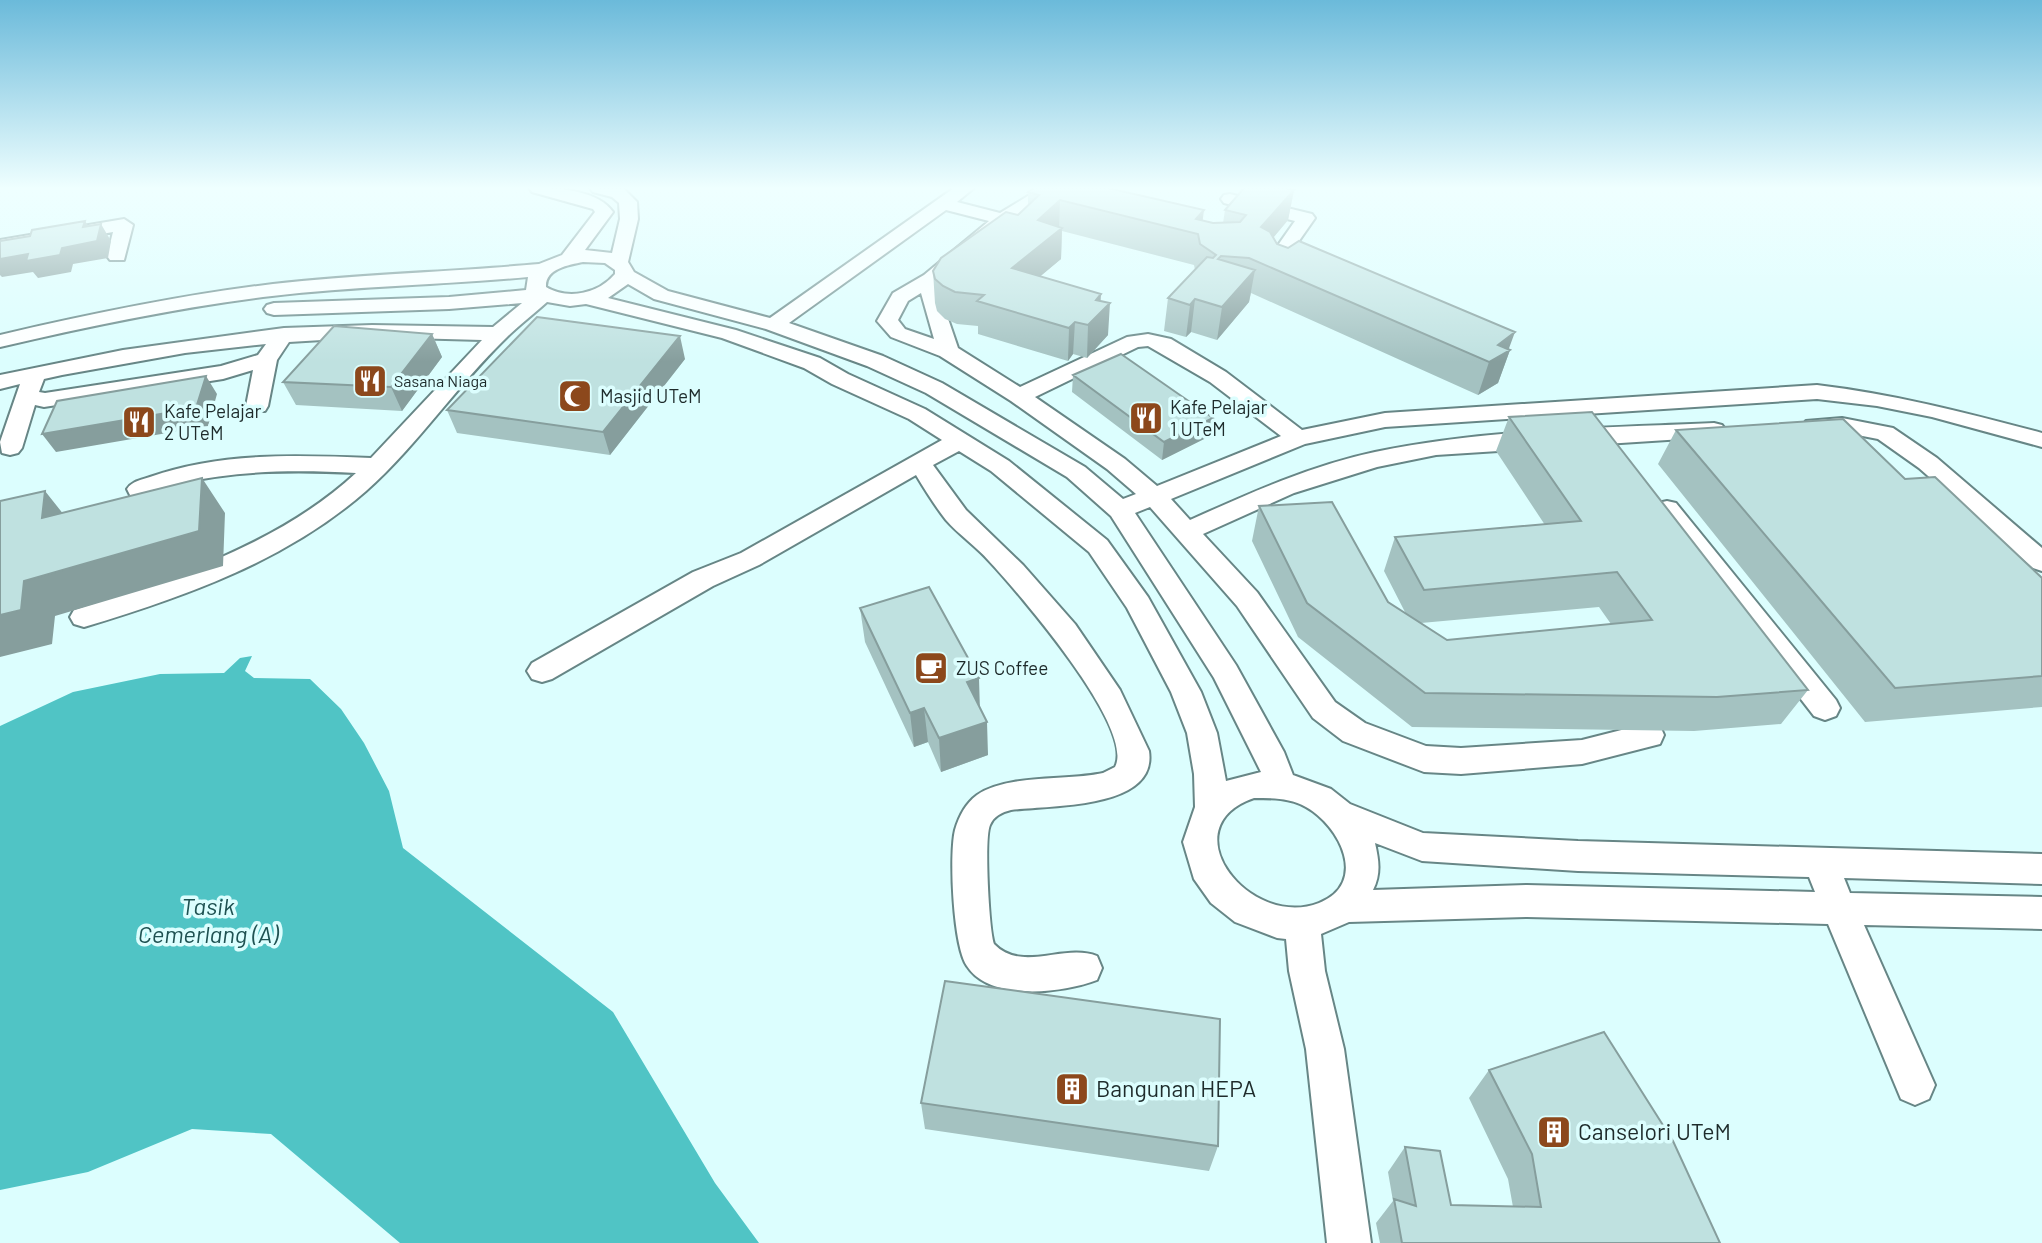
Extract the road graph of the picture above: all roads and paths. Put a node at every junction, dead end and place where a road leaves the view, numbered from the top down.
1 (119, 246) edge
2 (578, 246) edge
3 (625, 246) edge
4 (883, 246) edge
5 (971, 246) edge
6 (1286, 246) edge
7 (117, 256) dead end
8 (569, 258) junction
9 (622, 268) junction
10 (545, 269) junction
11 (1333, 278) edge
12 (931, 279) junction
13 (543, 295) junction
14 (584, 298) junction
15 (773, 325) junction
16 (284, 334) junction
17 (498, 334) junction
18 (0, 341) edge
19 (948, 351) junction
20 (0, 357) edge
21 (266, 360) junction
22 (0, 382) edge
23 (30, 385) junction
24 (1019, 396) junction
25 (1585, 405) junction
26 (257, 406) dead end
27 (1787, 427) edge
28 (1732, 429) edge
29 (1608, 435) junction
30 (1297, 438) junction
31 (2042, 440) edge
32 (958, 441) junction
33 (10, 448) dead end
34 (1625, 457) edge
35 (920, 464) junction
36 (377, 466) junction
37 (139, 489) dead end
38 (1651, 489) edge
39 (1155, 497) junction
40 (1121, 510) junction
41 (1186, 531) junction
42 (2042, 562) edge
43 (84, 617) dead end
44 (542, 671) dead end
45 (1825, 708) dead end
46 (1649, 735) dead end
47 (1281, 785) junction
48 (1211, 809) junction
49 (1339, 814) junction
50 (1821, 863) junction
51 (2042, 869) edge
52 (1344, 906) junction
53 (1840, 908) junction
54 (2042, 913) edge
55 (1302, 924) junction
56 (1084, 968) dead end
57 (1915, 1085) dead end
58 (1349, 1243) edge

1 - 7 street
2 - 8 street
3 - 9 street
4 - 15 street
5 - 12 street
6 - 11 street
8 - 9 street
8 - 10 street
9 - 14 street
9 - 15 street
10 - 13 street
10 - 18 street
12 - 19 street
12 - 19 street
13 - 14 street
13 - 17 street
13 - 20 street
14 - 32 street
15 - 40 street
16 - 17 street
16 - 21 street
16 - 23 street
17 - 36 street
19 - 24 street
21 - 23 street
21 - 26 street
22 - 23 street
23 - 33 street
24 - 30 street
24 - 39 street
25 - 29 street
25 - 30 street
25 - 31 street
27 - 42 street
28 - 29 street
29 - 34 street
29 - 41 street
30 - 39 street
32 - 35 street
32 - 48 street
35 - 44 street
35 - 56 street
36 - 37 street
36 - 43 street
38 - 45 street
39 - 40 street
39 - 41 street
40 - 47 street
41 - 46 street
47 - 48 street
47 - 49 street
48 - 55 street
49 - 50 street
49 - 52 street
50 - 51 street
50 - 53 street
52 - 53 street
52 - 55 street
53 - 54 street
53 - 57 street
55 - 58 street

